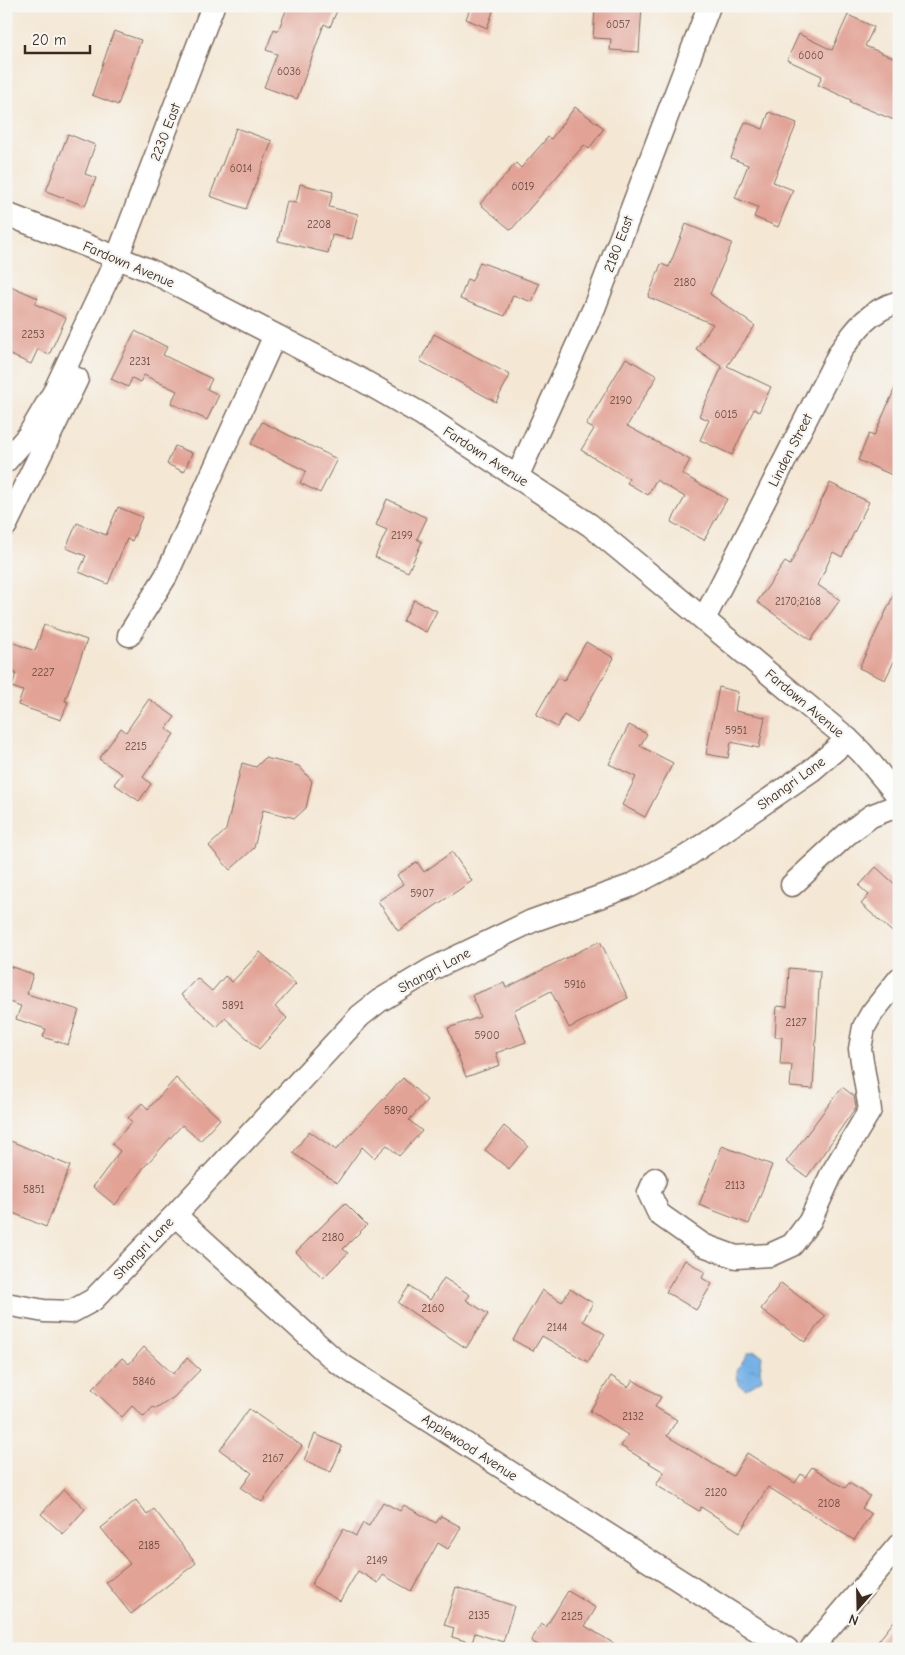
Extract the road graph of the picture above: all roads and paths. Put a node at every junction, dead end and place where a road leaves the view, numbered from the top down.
1 (213, 6) edge
2 (709, 6) edge
3 (6, 214) edge
4 (125, 260) junction
5 (899, 302) edge
6 (275, 335) junction
7 (6, 462) edge
8 (517, 477) junction
9 (6, 525) edge
10 (704, 619) junction
11 (128, 635) dead end
12 (848, 739) junction
13 (899, 797) edge
14 (899, 805) edge
15 (792, 886) dead end
16 (899, 979) edge
17 (655, 1179) dead end
18 (176, 1215) junction
19 (6, 1304) edge
20 (899, 1545) edge
21 (787, 1649) edge
22 (811, 1649) edge

1 - 4 street, 2230 East
2 - 8 street, 2180 East
3 - 4 street, Fardown Avenue
4 - 6 street, Fardown Avenue
4 - 7 street
4 - 9 street
5 - 10 street, Linden Street
6 - 8 street, Fardown Avenue
6 - 11 street
8 - 10 street, Fardown Avenue
10 - 12 street, Fardown Avenue
12 - 13 street, Fardown Avenue
12 - 18 street, Shangri Lane
14 - 15 street
16 - 17 street
18 - 19 street, Shangri Lane
18 - 21 street, Applewood Avenue
20 - 22 street

